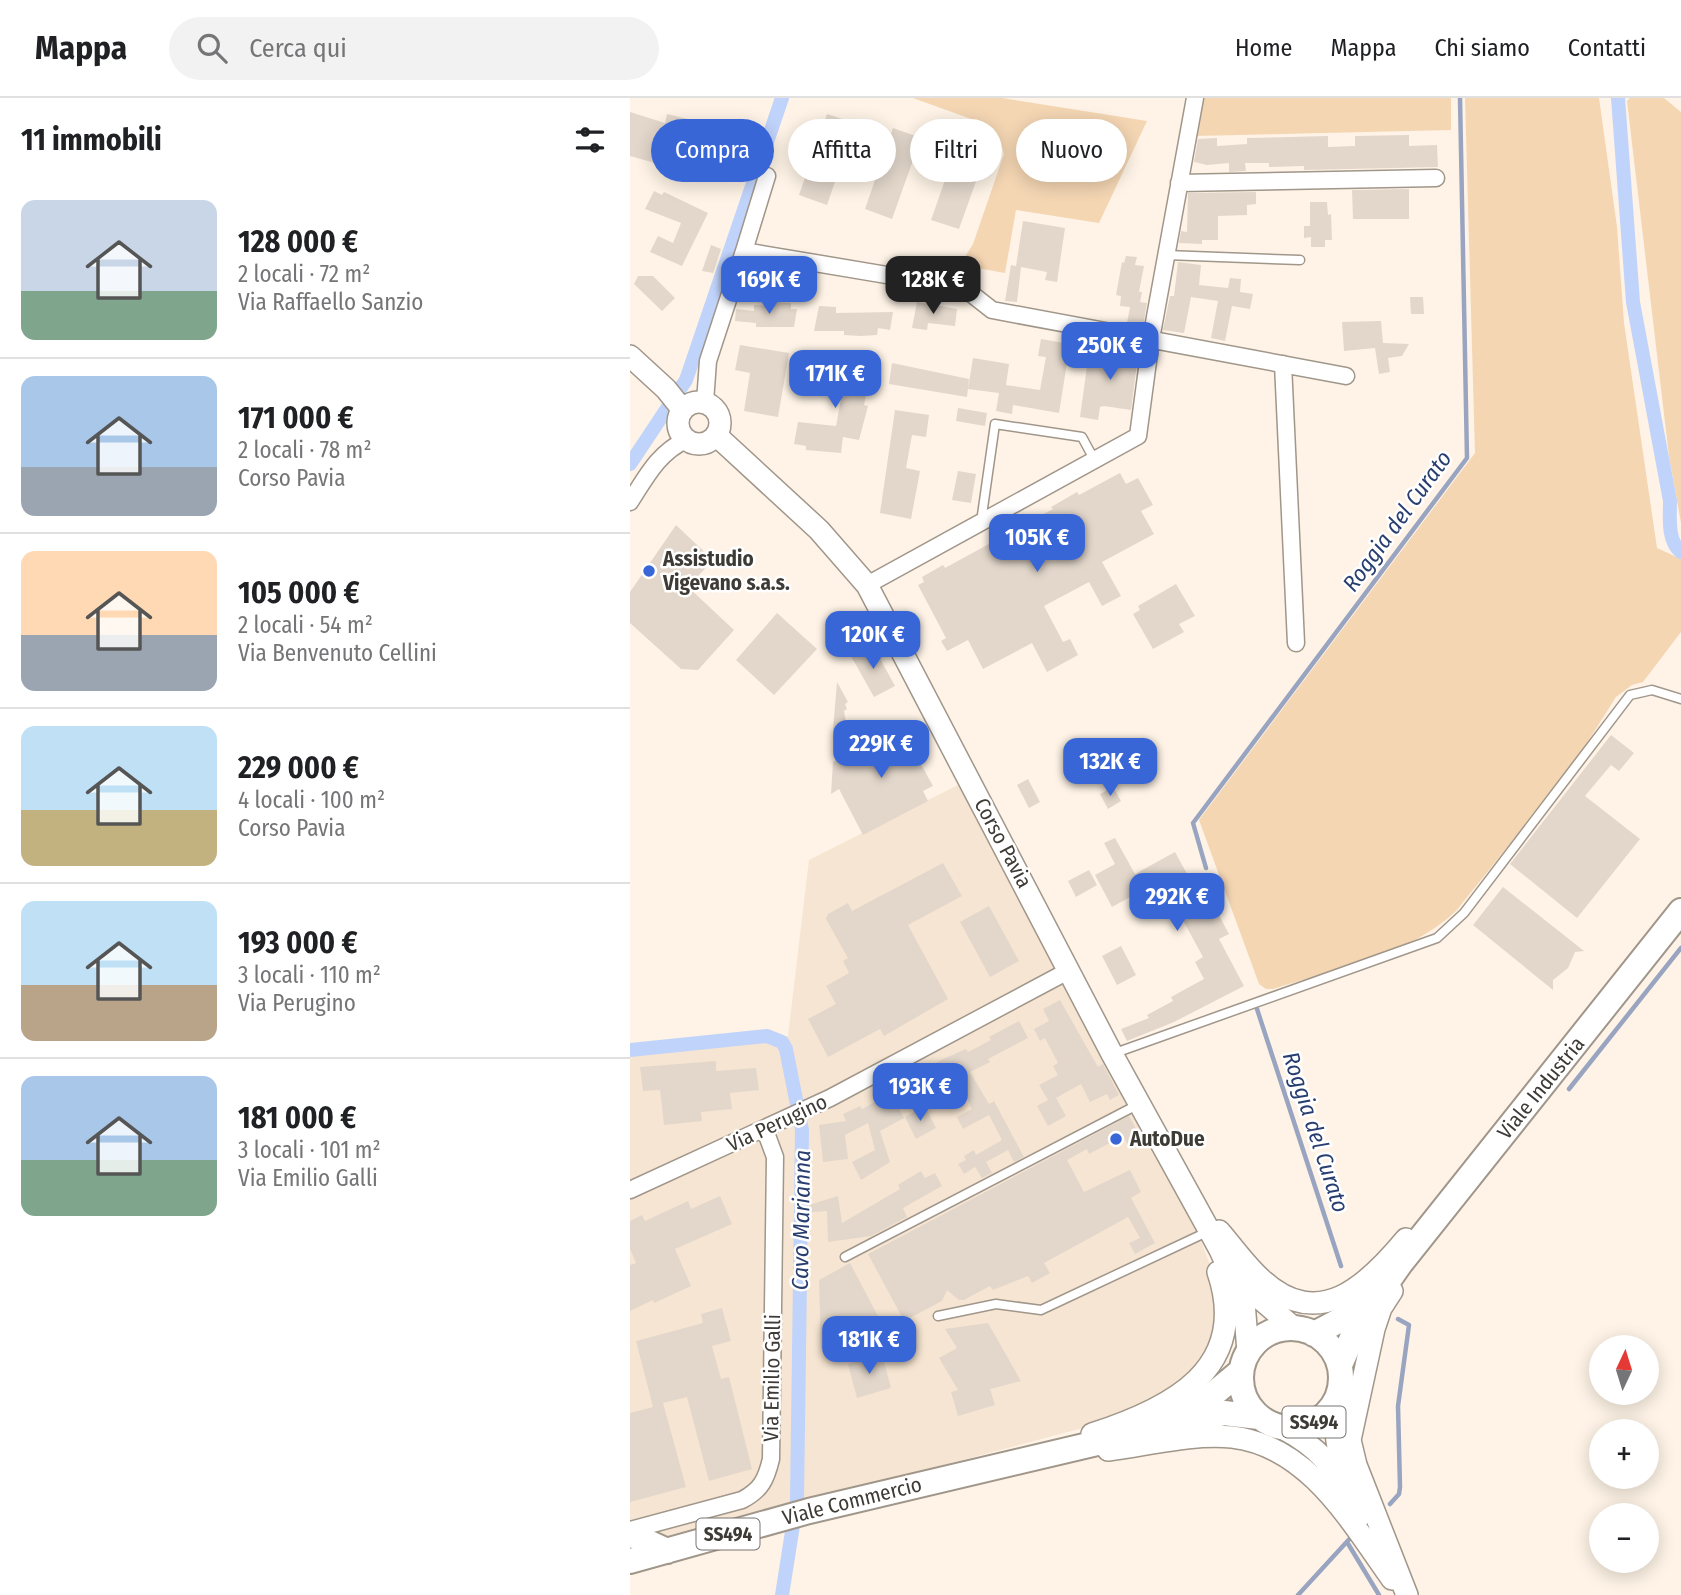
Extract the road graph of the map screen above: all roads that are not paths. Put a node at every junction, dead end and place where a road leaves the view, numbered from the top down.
1 (1195, 98) edge
2 (1436, 178) dead end
3 (765, 182) edge
4 (1179, 183) junction
5 (744, 251) junction
6 (1166, 256) junction
7 (1300, 260) dead end
8 (1151, 339) junction
9 (630, 356) edge
10 (1283, 364) junction
11 (1346, 376) dead end
12 (705, 402) junction
13 (682, 409) junction
14 (717, 436) junction
15 (686, 440) junction
16 (1096, 461) junction
17 (630, 502) edge
18 (981, 525) junction
19 (867, 585) junction
20 (1296, 643) dead end
21 (1681, 699) edge
22 (1681, 911) edge
23 (1070, 970) junction
24 (1112, 1054) junction
25 (1139, 1104) junction
26 (765, 1130) junction
27 (1503, 1135) junction
28 (630, 1190) edge
29 (1210, 1230) junction
30 (1220, 1250) junction
31 (845, 1257) dead end
32 (1401, 1264) junction
33 (938, 1316) dead end
34 (1304, 1331) junction
35 (1244, 1362) junction
36 (1340, 1365) junction
37 (1339, 1394) junction
38 (1259, 1417) junction
39 (1282, 1427) junction
40 (1075, 1447) junction
41 (982, 1469) junction
42 (1367, 1524) junction
43 (630, 1532) edge
44 (667, 1551) junction
45 (630, 1561) edge
46 (1406, 1595) edge

1 - 4 street
2 - 4 street
3 - 5 street
4 - 6 street
5 - 8 street
5 - 12 street
6 - 7 lane
6 - 8 street
8 - 10 street
8 - 16 street
9 - 13 street
10 - 11 street
10 - 20 street
12 - 13 street
12 - 14 street
13 - 15 street
14 - 15 street
14 - 19 street, Corso Pavia
15 - 17 street
16 - 18 street
16 - 18 lane
18 - 19 street
19 - 23 street, Corso Pavia
21 - 24 lane
22 - 27 main road, Viale Industria / SS494
23 - 24 street, Corso Pavia
23 - 26 street, Via Perugino
24 - 25 street, Corso Pavia
25 - 29 street, Corso Pavia
25 - 31 lane
26 - 28 street, Via Perugino
26 - 43 street, Via Emilio Galli
27 - 29 street
27 - 32 main road, Viale Industria / SS494
27 - 46 street
29 - 30 street
29 - 33 lane
29 - 41 street
30 - 34 street
30 - 35 street
32 - 34 main road, Viale Industria / SS494
32 - 36 main road, Viale Industria / SS494
34 - 35 main road, SS494
34 - 36 main road
35 - 38 main road, SS494
35 - 40 main road, Viale Commercio / SS494
36 - 37 main road, SS494
37 - 39 main road, SS494
37 - 42 street
38 - 39 main road, SS494
38 - 40 main road, Viale Commercio / SS494
39 - 42 street
40 - 41 main road, Viale Commercio / SS494
41 - 44 main road, Viale Commercio / SS494
41 - 46 street
42 - 46 street
43 - 44 main road
44 - 45 main road, Viale Commercio / SS494

